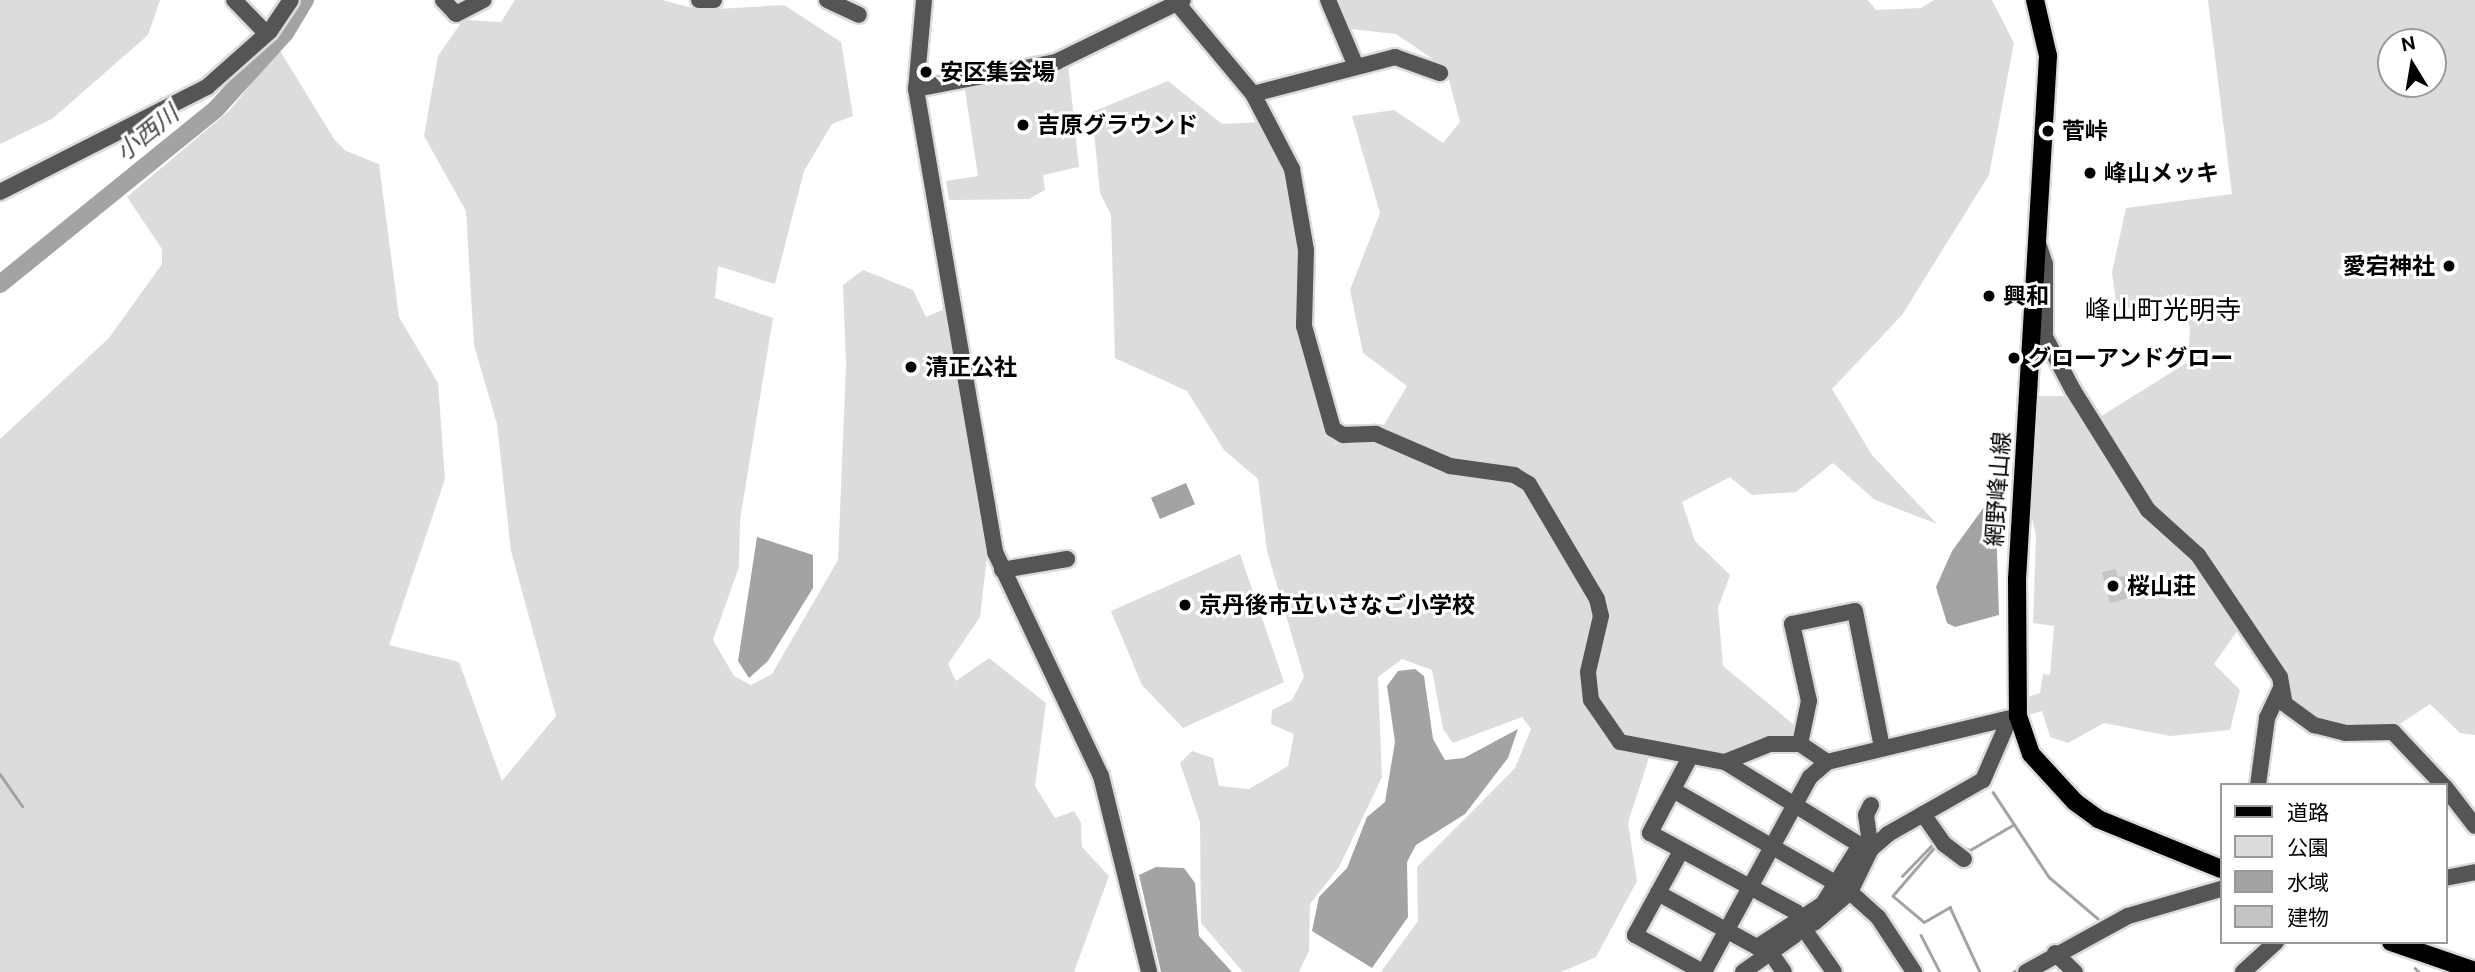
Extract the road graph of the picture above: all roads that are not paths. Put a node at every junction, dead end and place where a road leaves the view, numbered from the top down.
1 (234, 0) edge
2 (292, 0) edge
3 (443, 0) edge
4 (484, 0) edge
5 (699, 0) edge
6 (714, 0) edge
7 (827, 0) edge
8 (924, 0) edge
9 (1328, 0) edge
10 (2035, 0) edge
11 (1180, 1) edge
12 (859, 15) dead end
13 (267, 33) junction
14 (1355, 64) junction
15 (1440, 73) dead end
16 (916, 89) junction
17 (1253, 94) junction
18 (0, 192) edge
19 (2039, 246) junction
20 (1067, 559) dead end
21 (1002, 570) junction
22 (2281, 688) junction
23 (2014, 718) junction
24 (1800, 744) junction
25 (1882, 747) junction
26 (1690, 757) junction
27 (1725, 762) junction
28 (1827, 762) junction
29 (2259, 783) edge
30 (2441, 783) edge
31 (1673, 790) junction
32 (2447, 790) edge
33 (1796, 803) junction
34 (1871, 805) dead end
35 (1923, 814) junction
36 (2475, 826) edge
37 (1773, 845) junction
38 (1871, 849) junction
39 (1681, 851) junction
40 (1964, 859) dead end
41 (2220, 869) edge
42 (2475, 873) edge
43 (2447, 878) edge
44 (1750, 887) junction
45 (1845, 888) junction
46 (2220, 889) edge
47 (1658, 893) junction
48 (1802, 925) junction
49 (1726, 931) junction
50 (2274, 944) edge
51 (2397, 944) edge
52 (1770, 952) junction
53 (2055, 953) junction
54 (2475, 971) edge
55 (1149, 972) edge
56 (1704, 972) edge
57 (1743, 972) edge
58 (1784, 972) edge
59 (1834, 972) edge
60 (1914, 972) edge
61 (2026, 972) edge
62 (2075, 972) edge
63 (2243, 972) edge

1 - 13 street
2 - 13 street
3 - 4 street
5 - 6 street
7 - 12 street
8 - 16 street
9 - 14 street
10 - 19 main road, 網野峰山線
11 - 16 street
11 - 17 street
13 - 18 street
14 - 15 street
14 - 17 street
16 - 21 street
17 - 26 street
19 - 22 street
19 - 23 main road, 網野峰山線
20 - 21 street
21 - 55 street
22 - 29 street
22 - 30 street
23 - 25 street
23 - 35 street
23 - 41 main road, 網野峰山線
24 - 25 street
24 - 27 street
24 - 28 street
25 - 28 street
26 - 27 street
26 - 31 street
27 - 33 street
28 - 33 street
31 - 37 street
31 - 39 street
32 - 36 street
33 - 37 street
33 - 45 street
34 - 38 street
35 - 38 street
35 - 40 street
37 - 44 street
37 - 45 street
38 - 45 street
39 - 44 street
39 - 47 street
42 - 43 street
44 - 48 street
44 - 49 street
45 - 48 street
45 - 60 street
46 - 53 street
47 - 49 street
47 - 56 street
48 - 49 street
48 - 52 street
48 - 59 street
49 - 56 street
50 - 63 street
51 - 54 main road
52 - 57 street
52 - 58 street
53 - 61 street
53 - 62 street

